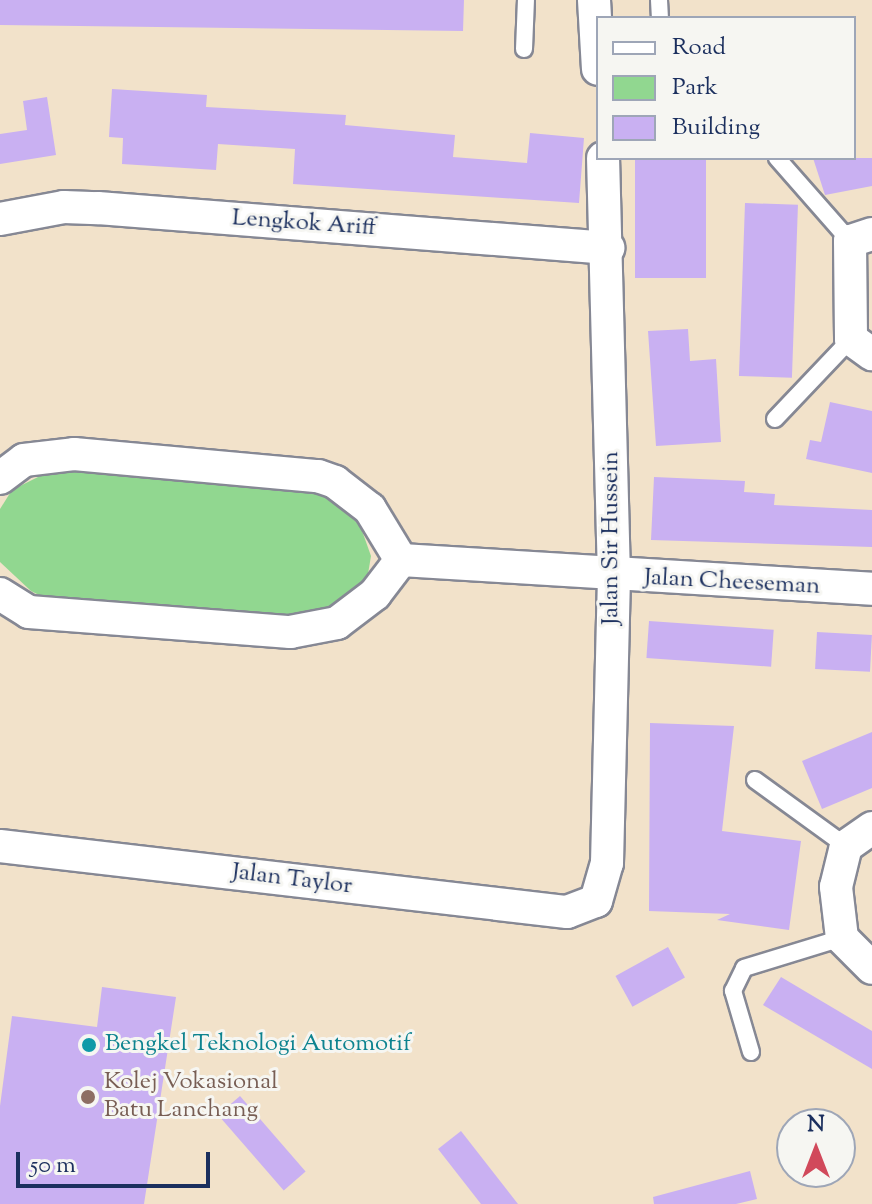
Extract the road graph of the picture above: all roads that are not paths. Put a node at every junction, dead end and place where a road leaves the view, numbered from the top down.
1 (526, 0) edge
2 (594, 0) edge
3 (596, 34) edge
4 (524, 49) dead end
5 (603, 160) edge
6 (779, 160) edge
7 (0, 219) edge
8 (861, 238) edge
9 (608, 248) junction
10 (862, 346) edge
11 (775, 419) dead end
12 (0, 478) edge
13 (401, 560) junction
14 (614, 577) junction
15 (872, 589) edge
16 (0, 594) edge
17 (755, 780) dead end
18 (859, 837) edge
19 (0, 846) edge
20 (583, 910) joint
21 (842, 938) junction
22 (872, 968) edge
23 (751, 1052) dead end

1 - 4 lane
2 - 3 street
5 - 9 street, Jalan Sir Hussein
6 - 8 lane
7 - 9 street, Lengkok Ariff
8 - 10 street
9 - 14 street, Jalan Sir Hussein
10 - 11 lane
12 - 13 street
13 - 14 street, Jalan Cheeseman
13 - 16 street
14 - 15 street, Jalan Cheeseman
14 - 20 street, Jalan Sir Hussein
17 - 18 lane
18 - 21 street
19 - 20 street, Jalan Taylor
21 - 22 street
21 - 23 lane

